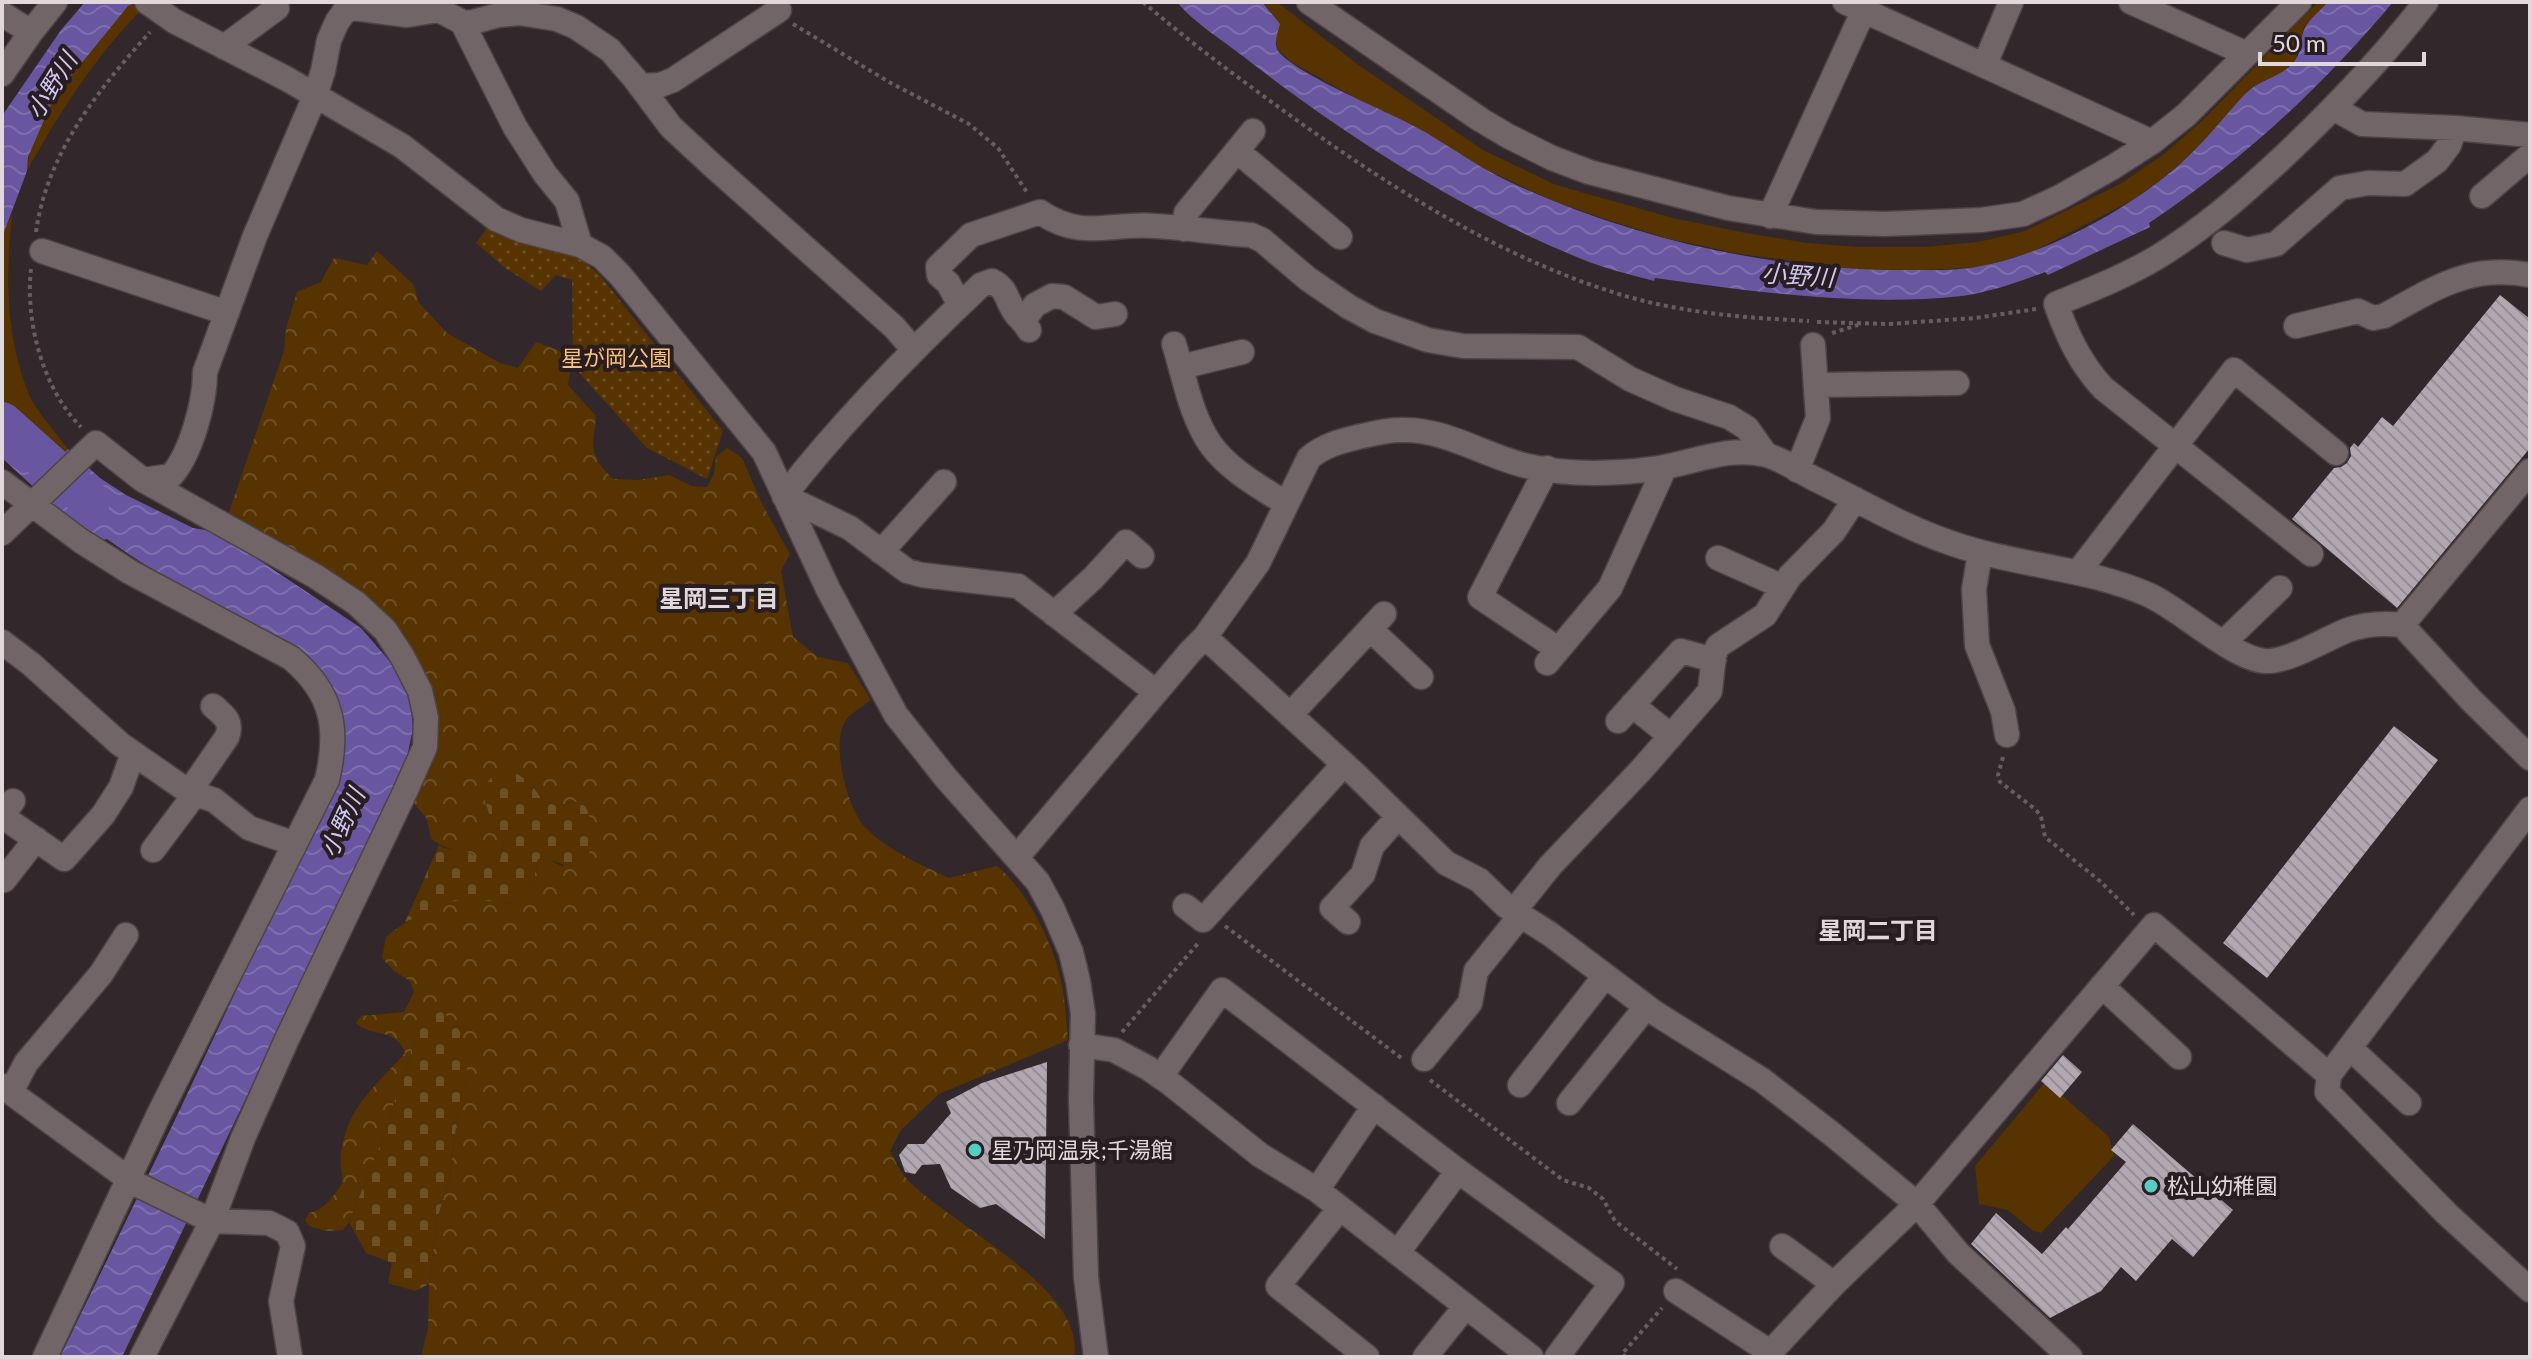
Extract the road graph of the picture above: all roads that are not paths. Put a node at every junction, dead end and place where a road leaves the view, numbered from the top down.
1 (55, 2) edge
2 (1309, 2) edge
3 (2011, 2) edge
4 (2131, 2) edge
5 (2299, 2) edge
6 (2426, 2) edge
7 (438, 6) edge
8 (1854, 7) edge
9 (277, 8) dead end
10 (157, 9) edge
11 (779, 10) road end
12 (2, 14) edge
13 (462, 22) junction
14 (31, 32) junction
15 (224, 47) junction
16 (2247, 54) junction
17 (1985, 64) junction
18 (2, 74) edge
19 (640, 86) junction
20 (315, 96) junction
21 (2335, 109) junction
22 (2455, 128) junction
23 (1253, 131) dead end
24 (2530, 135) edge
25 (2152, 142) junction
26 (1237, 151) junction
27 (2530, 155) edge
28 (2482, 196) dead end
29 (1770, 216) junction
30 (1333, 224) dead end
31 (1184, 229) junction
32 (2224, 243) dead end
33 (580, 245) junction
34 (36, 252) road end
35 (2530, 275) edge
36 (960, 305) junction
37 (227, 313) junction
38 (1100, 320) dead end
39 (2296, 326) dead end
40 (1813, 345) road end
41 (913, 349) junction
42 (1236, 358) dead end
43 (1957, 383) dead end
44 (1816, 385) junction
45 (2175, 446) junction
46 (2336, 453) dead end
47 (1766, 455) junction
48 (1665, 467) junction
49 (1547, 468) junction
50 (1797, 470) junction
51 (2530, 471) edge
52 (143, 480) junction
53 (2, 482) edge
54 (944, 482) dead end
55 (784, 496) junction
56 (1855, 499) junction
57 (35, 502) junction
58 (1285, 503) junction
59 (2, 533) edge
60 (881, 552) junction
61 (1980, 553) junction
62 (2311, 554) dead end
63 (1142, 556) dead end
64 (1718, 558) dead end
65 (2078, 572) junction
66 (1783, 587) junction
67 (2280, 588) dead end
68 (1054, 614) junction
69 (2402, 625) junction
70 (1205, 637) junction
71 (2, 642) edge
72 (2224, 642) junction
73 (1714, 660) junction
74 (1422, 677) dead end
75 (1156, 692) junction
76 (213, 706) dead end
77 (1290, 715) junction
78 (2007, 735) road end
79 (1671, 736) junction
80 (133, 753) junction
81 (2530, 758) edge
82 (1344, 764) junction
83 (192, 793) junction
84 (13, 801) dead end
85 (2530, 809) edge
86 (1398, 817) junction
87 (36, 839) junction
88 (295, 844) junction
89 (153, 850) dead end
90 (1017, 857) junction
91 (17, 876) dead end
92 (1185, 906) dead end
93 (1517, 913) junction
94 (1348, 922) dead end
95 (126, 935) dead end
96 (1605, 976) junction
97 (2102, 986) junction
98 (1646, 1007) junction
99 (1081, 1045) junction
100 (2350, 1048) junction
101 (2179, 1057) dead end
102 (1422, 1069) road end
103 (2329, 1075) junction
104 (1161, 1076) junction
105 (1518, 1084) dead end
106 (6, 1089) edge
107 (1569, 1103) dead end
108 (2409, 1103) dead end
109 (1374, 1106) junction
110 (1458, 1171) junction
111 (131, 1181) junction
112 (1317, 1190) junction
113 (1917, 1204) junction
114 (1340, 1208) junction
115 (207, 1218) junction
116 (1782, 1246) dead end
117 (1398, 1252) junction
118 (1834, 1284) junction
119 (2530, 1290) edge
120 (1676, 1291) road end
121 (1466, 1306) junction
122 (1768, 1355) edge
123 (45, 1357) edge
124 (142, 1357) edge
125 (290, 1357) edge
126 (1096, 1357) edge
127 (1367, 1357) edge
128 (1425, 1357) edge
129 (1531, 1357) edge
130 (1557, 1357) edge
131 (2070, 1357) edge

1 - 14 street
2 - 29 street
3 - 17 street
4 - 16 street
5 - 16 street
6 - 21 street
7 - 13 street
7 - 20 street
8 - 17 street
8 - 29 street
9 - 15 street
10 - 15 street
11 - 19 street
12 - 14 street
13 - 19 street
13 - 33 street
14 - 18 street
15 - 20 street
16 - 25 street
17 - 25 street
19 - 41 street
20 - 33 street
20 - 37 street
21 - 22 street
21 - 45 street
22 - 24 street
22 - 32 street
23 - 26 street
25 - 29 street
26 - 30 street
26 - 31 street
27 - 28 street
31 - 36 street
31 - 47 street
33 - 55 street
34 - 37 street
35 - 39 street
36 - 38 street
36 - 41 street
37 - 52 street
40 - 44 street
41 - 55 street
42 - 58 street
43 - 44 street
44 - 50 street
45 - 46 street
45 - 62 street
45 - 65 street
47 - 48 street
47 - 50 street
48 - 49 street
48 - 49 street
49 - 58 street
50 - 56 street
51 - 69 street
52 - 57 street
52 - 115 street
53 - 57 street
54 - 60 street
55 - 60 street
55 - 90 street
56 - 61 street
56 - 66 street
57 - 59 street
57 - 88 street
58 - 70 street
60 - 68 street
61 - 65 street
61 - 78 street
63 - 68 street
64 - 66 street
65 - 72 street
66 - 73 street
67 - 72 street
68 - 75 street
69 - 72 street
69 - 81 street
70 - 75 street
70 - 77 street
71 - 80 street
73 - 79 street
73 - 79 street
74 - 77 street
75 - 90 street
76 - 83 street
77 - 82 street
79 - 93 street
80 - 83 street
80 - 87 street
82 - 86 street
82 - 92 street
83 - 88 street
83 - 89 street
84 - 87 street
85 - 100 street
86 - 93 street
86 - 94 street
87 - 91 street
88 - 111 street
90 - 99 street
93 - 96 street
93 - 102 street
95 - 106 street
96 - 98 street
96 - 105 street
97 - 101 street
97 - 103 street
97 - 113 street
98 - 107 street
98 - 113 street
99 - 104 street
99 - 126 street
100 - 103 street
100 - 108 street
103 - 119 street
104 - 109 street
104 - 112 street
106 - 111 street
109 - 110 street
109 - 112 street
110 - 117 street
110 - 130 street
111 - 115 street
111 - 123 street
112 - 114 street
113 - 118 street
113 - 131 street
114 - 117 street
114 - 127 street
115 - 124 street
115 - 125 street
116 - 118 street
117 - 121 street
118 - 122 street
120 - 122 street
121 - 128 street
121 - 129 street

